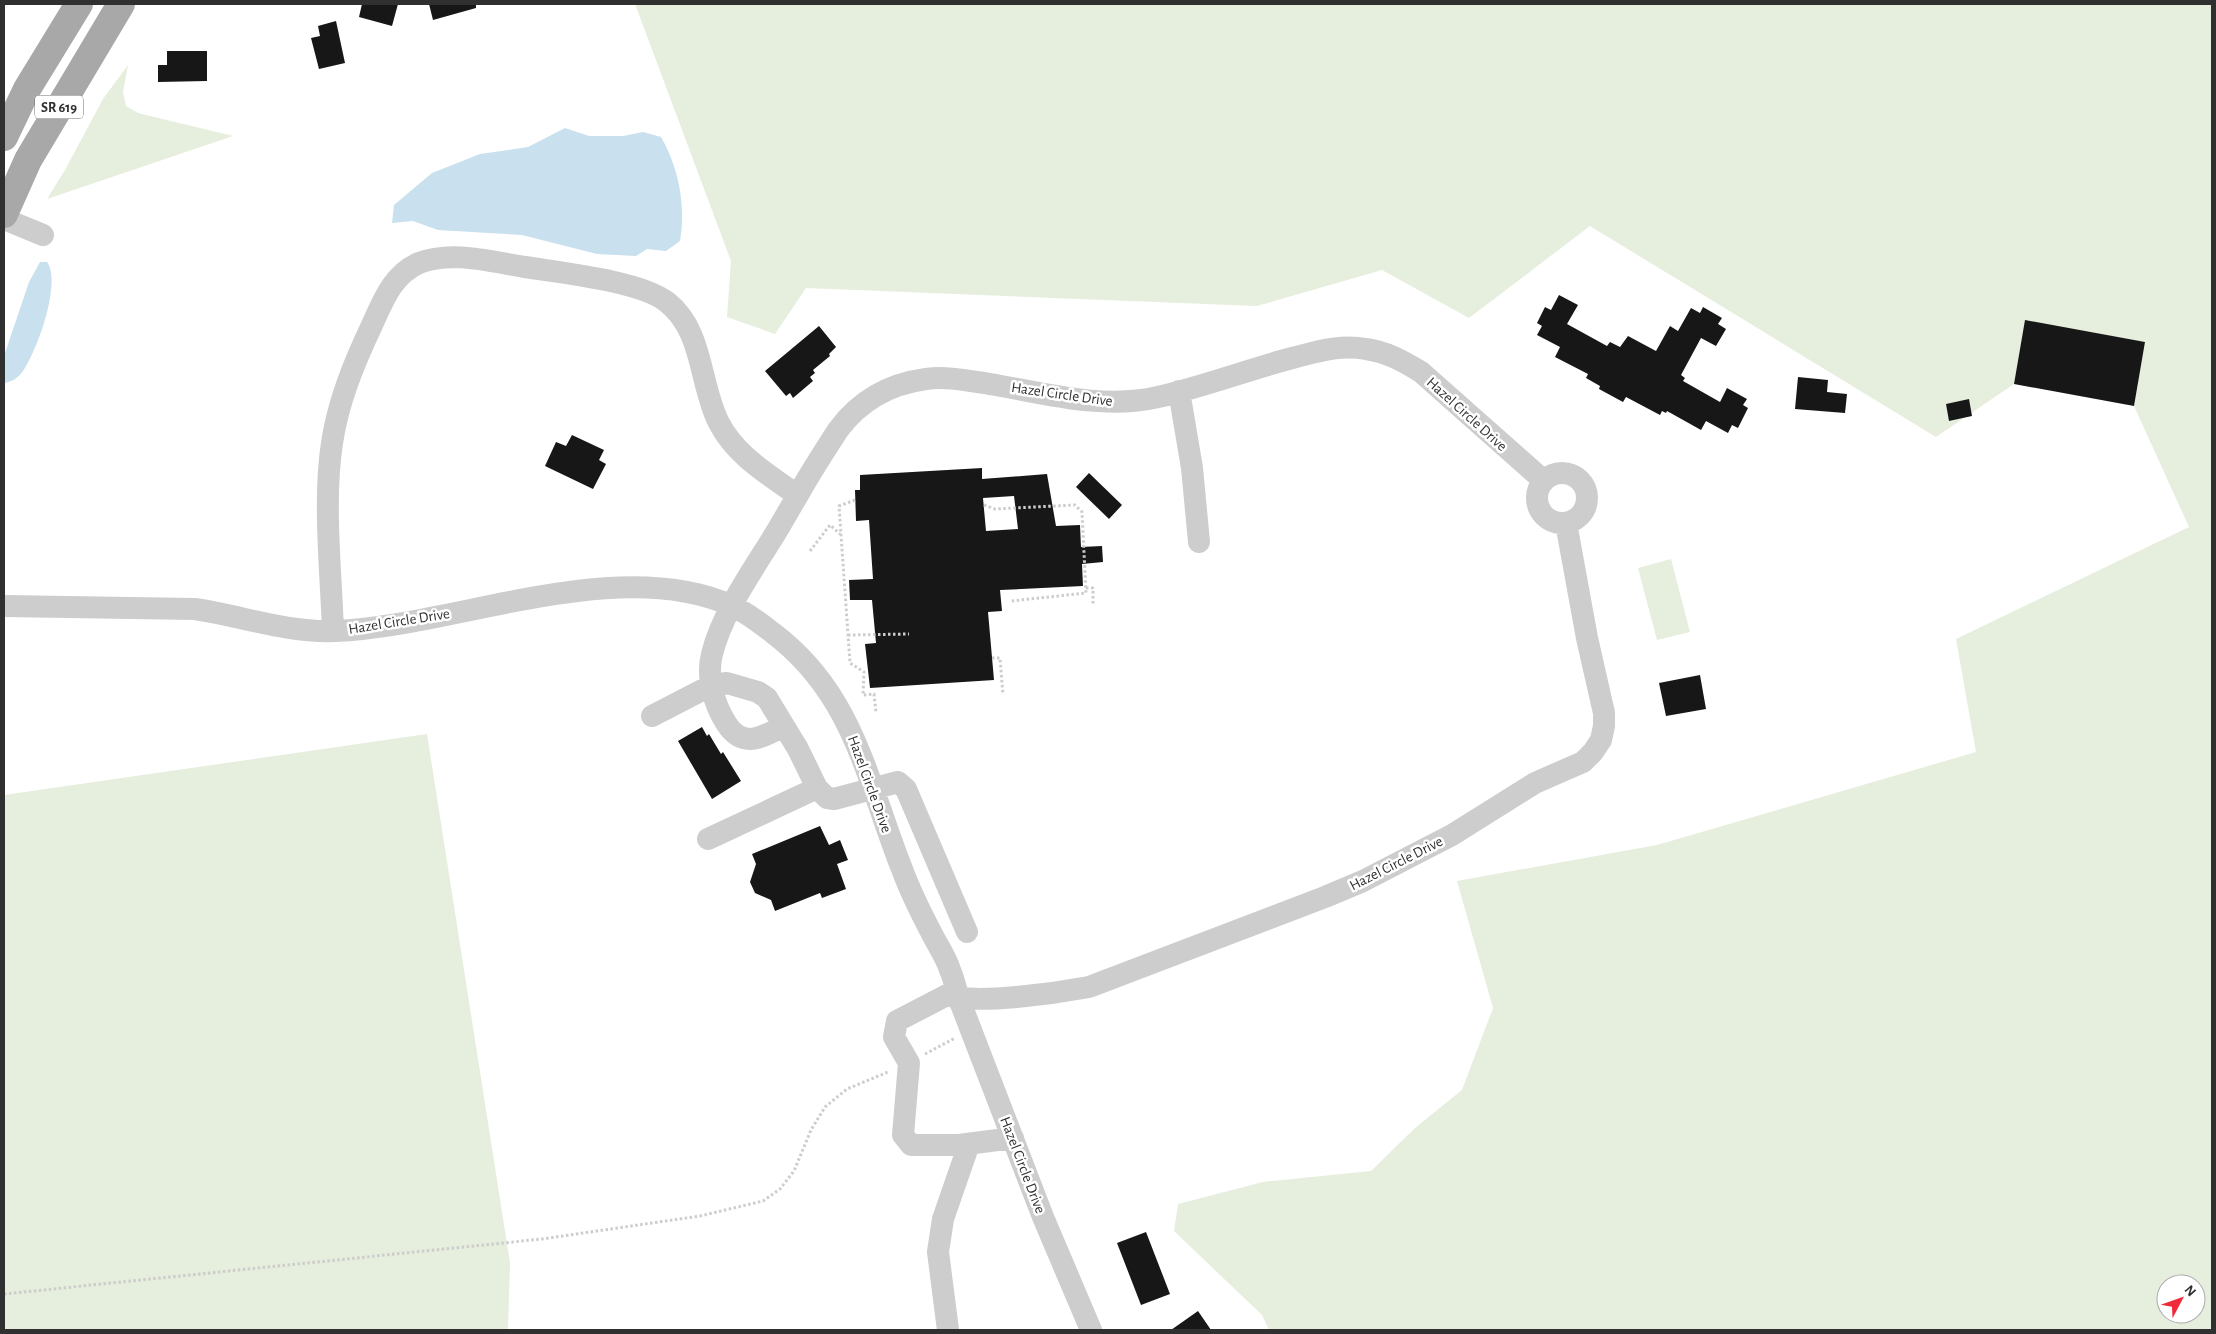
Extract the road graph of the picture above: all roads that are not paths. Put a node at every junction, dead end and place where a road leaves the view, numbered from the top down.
1 (79, 4) edge
2 (121, 4) edge
3 (4, 137) edge
4 (4, 214) edge
5 (4, 219) edge
6 (43, 235) dead end
7 (1179, 391) junction
8 (1544, 481) junction
9 (797, 495) junction
10 (1566, 523) junction
11 (1199, 542) dead end
12 (732, 605) junction
13 (4, 606) edge
14 (333, 631) junction
15 (712, 685) junction
16 (652, 716) dead end
17 (784, 726) junction
18 (817, 788) junction
19 (872, 788) junction
20 (708, 838) dead end
21 (955, 904) junction
22 (923, 917) junction
23 (967, 932) dead end
24 (959, 999) junction
25 (1013, 1138) junction
26 (969, 1144) junction
27 (948, 1330) edge
28 (1091, 1330) edge

1 - 3 main road, SR 619
2 - 4 main road, SR 619
5 - 6 street
7 - 8 street, Hazel Circle Drive
7 - 9 street, Hazel Circle Drive
7 - 11 street
8 - 10 street
8 - 10 street
9 - 12 street, Hazel Circle Drive
9 - 14 street
10 - 24 street, Hazel Circle Drive
12 - 14 street, Hazel Circle Drive
12 - 15 street
12 - 19 street, Hazel Circle Drive
13 - 14 street, Hazel Circle Drive
15 - 16 street
15 - 17 street
15 - 17 street
17 - 18 street
18 - 19 street
18 - 20 street
19 - 21 street
19 - 22 street, Hazel Circle Drive
21 - 22 street
21 - 23 street
22 - 24 street, Hazel Circle Drive
24 - 25 street, Hazel Circle Drive
24 - 26 street
25 - 26 street
25 - 28 street, Hazel Circle Drive
26 - 27 street

